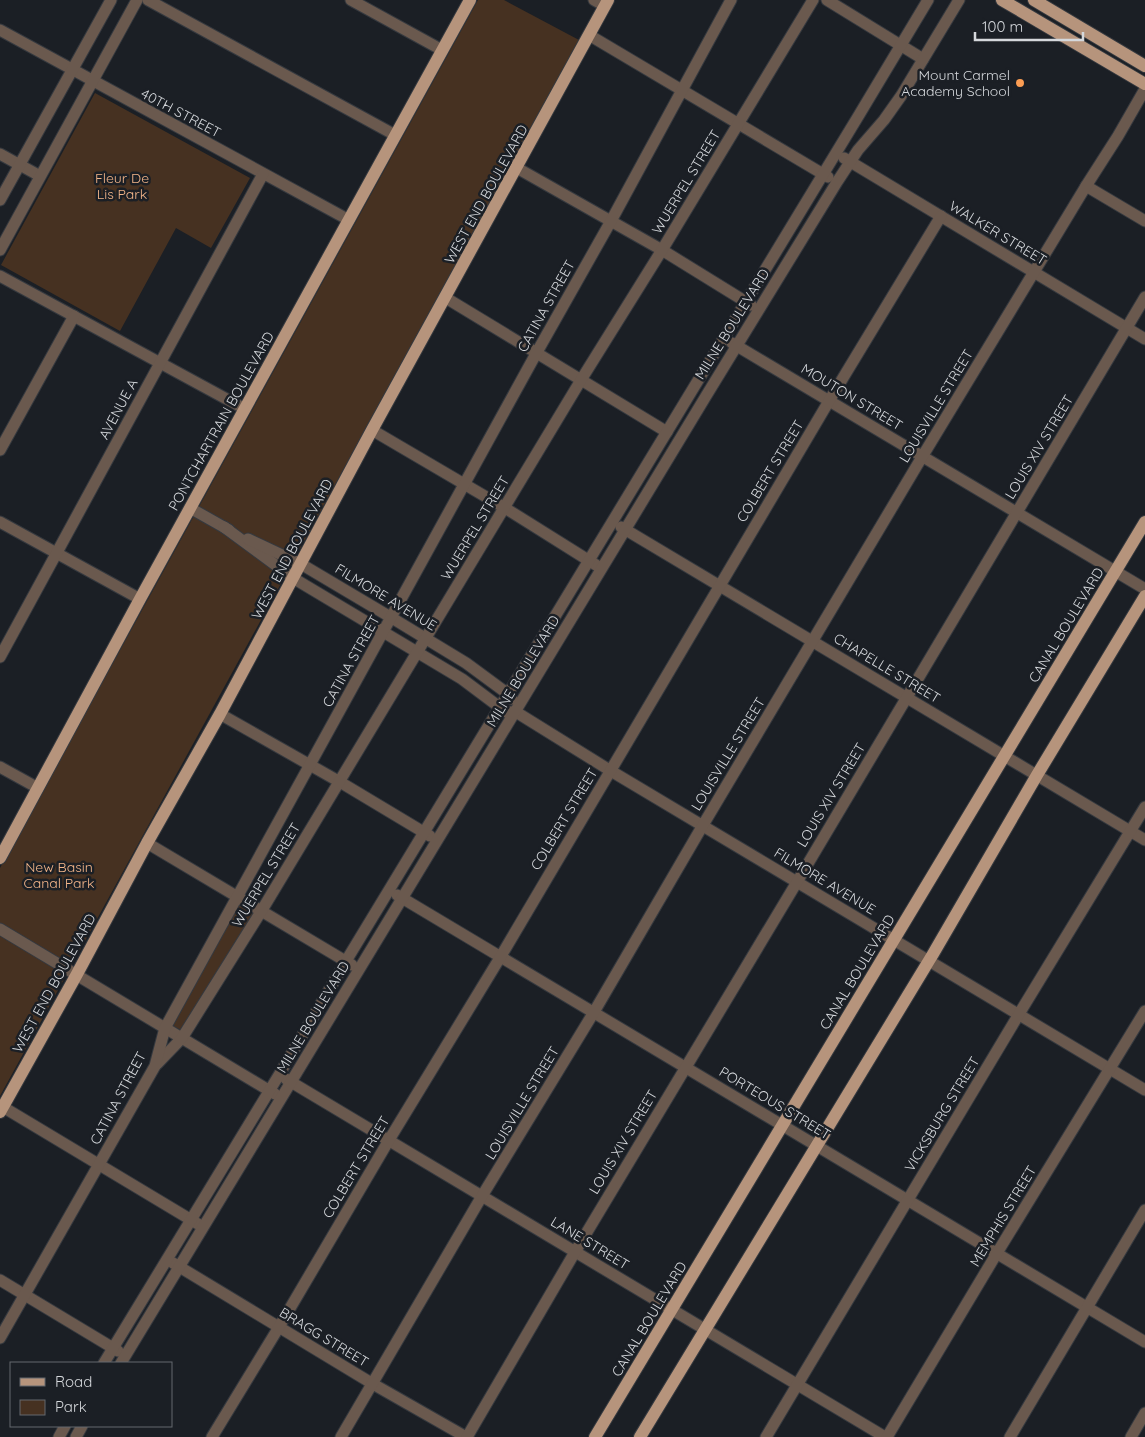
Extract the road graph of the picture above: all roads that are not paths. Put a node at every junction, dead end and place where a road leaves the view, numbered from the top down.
1 (111, 0) edge
2 (137, 0) edge
3 (148, 0) edge
4 (351, 0) edge
5 (470, 0) edge
6 (731, 0) edge
7 (813, 0) edge
8 (827, 0) edge
9 (928, 0) edge
10 (959, 0) edge
11 (1002, 0) edge
12 (1034, 0) edge
13 (603, 2) edge
14 (0, 30) edge
15 (589, 35) junction
16 (901, 46) junction
17 (442, 50) junction
18 (923, 59) junction
19 (1145, 66) edge
20 (72, 70) junction
21 (92, 82) junction
22 (1145, 84) edge
23 (682, 89) junction
24 (1145, 89) edge
25 (739, 124) junction
26 (395, 136) junction
27 (836, 153) junction
28 (0, 154) edge
29 (850, 161) junction
30 (20, 165) junction
31 (517, 168) junction
32 (263, 174) junction
33 (823, 174) junction
34 (40, 176) junction
35 (837, 182) junction
36 (1086, 186) junction
37 (0, 200) edge
38 (941, 216) junction
39 (349, 220) junction
40 (611, 221) junction
41 (1145, 221) edge
42 (0, 250) edge
43 (662, 250) junction
44 (1034, 273) junction
45 (0, 276) edge
46 (1145, 297) edge
47 (446, 298) junction
48 (746, 302) junction
49 (759, 310) junction
50 (74, 316) junction
51 (1127, 328) junction
52 (724, 338) junction
53 (1145, 339) edge
54 (737, 346) junction
55 (537, 352) junction
56 (160, 362) junction
57 (581, 380) junction
58 (829, 401) junction
59 (245, 409) junction
60 (372, 430) junction
61 (667, 432) junction
62 (0, 450) edge
63 (922, 457) junction
64 (464, 485) junction
65 (190, 508) junction
66 (504, 508) junction
67 (1017, 513) junction
68 (0, 522) edge
69 (613, 522) junction
70 (1145, 522) edge
71 (224, 527) junction
72 (626, 530) junction
73 (58, 553) junction
74 (589, 561) junction
75 (300, 564) junction
76 (602, 568) junction
77 (1115, 572) junction
78 (293, 578) junction
79 (719, 586) junction
80 (1145, 589) edge
81 (1145, 596) edge
82 (140, 599) junction
83 (392, 618) junction
84 (384, 632) junction
85 (426, 639) junction
86 (813, 642) junction
87 (419, 652) junction
88 (0, 657) edge
89 (508, 695) junction
90 (906, 697) junction
91 (500, 708) junction
92 (516, 712) junction
93 (220, 714) junction
94 (1005, 756) junction
95 (310, 765) junction
96 (0, 767) edge
97 (611, 771) junction
98 (1038, 776) junction
99 (340, 782) junction
100 (38, 788) junction
101 (1145, 807) edge
102 (703, 826) junction
103 (1131, 831) junction
104 (425, 833) junction
105 (1145, 840) edge
106 (437, 841) junction
107 (147, 843) junction
108 (0, 858) edge
109 (797, 882) junction
110 (390, 890) junction
111 (238, 897) junction
112 (403, 898) junction
113 (262, 910) junction
114 (0, 929) edge
115 (894, 939) junction
116 (501, 956) junction
117 (929, 960) junction
118 (346, 961) junction
119 (360, 970) junction
120 (77, 974) junction
121 (1145, 1011) edge
122 (594, 1012) junction
123 (1019, 1014) junction
124 (165, 1028) junction
125 (182, 1038) junction
126 (155, 1066) junction
127 (686, 1067) junction
128 (1110, 1069) junction
129 (279, 1075) junction
130 (291, 1082) junction
131 (269, 1090) junction
132 (1145, 1090) edge
133 (281, 1098) junction
134 (1, 1109) edge
135 (782, 1125) junction
136 (389, 1140) junction
137 (816, 1145) junction
138 (100, 1164) junction
139 (482, 1196) junction
140 (908, 1200) junction
141 (1145, 1210) edge
142 (191, 1220) junction
143 (204, 1227) junction
144 (575, 1252) junction
145 (997, 1253) junction
146 (167, 1260) junction
147 (179, 1267) junction
148 (0, 1280) edge
149 (24, 1295) junction
150 (1088, 1308) junction
151 (672, 1309) junction
152 (279, 1327) junction
153 (705, 1329) junction
154 (0, 1338) edge
155 (1145, 1342) edge
156 (113, 1348) junction
157 (123, 1360) edge
158 (105, 1362) edge
159 (373, 1384) junction
160 (797, 1385) junction
161 (1145, 1414) edge
162 (212, 1437) edge
163 (341, 1437) edge
164 (466, 1437) edge
165 (595, 1437) edge
166 (640, 1437) edge
167 (766, 1437) edge
168 (886, 1437) edge
169 (1010, 1437) edge
170 (1131, 1437) edge

1 - 20 street
2 - 21 street
3 - 26 street
4 - 17 street
5 - 17 main road, PONTCHARTRAIN BOULEVARD
6 - 23 street, CATINA STREET
7 - 25 street, WUERPEL STREET
8 - 16 street
9 - 16 street, MILNE BOULEVARD
10 - 18 street, MILNE BOULEVARD
11 - 22 main road
12 - 19 main road
13 - 15 main road, WEST END BOULEVARD
14 - 20 street, 40TH STREET
15 - 23 street
15 - 31 main road, WEST END BOULEVARD
16 - 18 street
16 - 27 street, MILNE BOULEVARD
17 - 26 main road, PONTCHARTRAIN BOULEVARD
18 - 29 street, MILNE BOULEVARD
20 - 21 street, 40TH STREET
20 - 30 street
21 - 32 street, 40TH STREET
21 - 34 street
23 - 25 street
23 - 40 street, CATINA STREET
24 - 36 street, LOUISVILLE STREET
25 - 33 street
25 - 43 street, WUERPEL STREET
26 - 39 main road, PONTCHARTRAIN BOULEVARD
27 - 29 street, WALKER STREET
27 - 33 street, MILNE BOULEVARD
28 - 30 street
29 - 35 street, MILNE BOULEVARD
29 - 38 street, WALKER STREET
30 - 34 street
30 - 37 street
31 - 40 street
31 - 47 main road, WEST END BOULEVARD
32 - 39 street, 40TH STREET
32 - 56 street, AVENUE A
33 - 35 street
33 - 48 street, MILNE BOULEVARD
34 - 42 street
35 - 49 street, MILNE BOULEVARD
36 - 41 street
36 - 44 street, LOUISVILLE STREET
38 - 44 street, WALKER STREET
38 - 58 street, COLBERT STREET
39 - 59 main road, PONTCHARTRAIN BOULEVARD
40 - 43 street
40 - 55 street, CATINA STREET
43 - 48 street
43 - 57 street, WUERPEL STREET
44 - 51 street, WALKER STREET
44 - 63 street, LOUISVILLE STREET
45 - 50 street
46 - 51 street, LOUIS XIV STREET
47 - 55 street
47 - 60 main road, WEST END BOULEVARD
48 - 49 street
48 - 52 street, MILNE BOULEVARD
49 - 54 street, MILNE BOULEVARD
50 - 56 street
50 - 62 street
51 - 53 street, WALKER STREET
51 - 67 street, LOUIS XIV STREET
52 - 54 street, MOUTON STREET
52 - 61 street, MILNE BOULEVARD
54 - 58 street, MOUTON STREET
54 - 72 street, MILNE BOULEVARD
55 - 57 street
55 - 64 street, CATINA STREET
56 - 59 street
56 - 73 street, AVENUE A
57 - 61 street
57 - 66 street, WUERPEL STREET
58 - 63 street, MOUTON STREET
58 - 79 street, COLBERT STREET
59 - 65 main road, PONTCHARTRAIN BOULEVARD
60 - 64 street
60 - 75 main road, WEST END BOULEVARD
61 - 69 street, MILNE BOULEVARD
63 - 67 street, MOUTON STREET
63 - 86 street, LOUISVILLE STREET
64 - 66 street
64 - 83 street, CATINA STREET
65 - 71 street, FILMORE AVENUE
65 - 82 main road, PONTCHARTRAIN BOULEVARD
66 - 74 street
66 - 85 street, WUERPEL STREET
67 - 77 street, MOUTON STREET
67 - 90 street, LOUIS XIV STREET
68 - 73 street
69 - 72 street, CHAPELLE STREET
69 - 74 street, MILNE BOULEVARD
70 - 77 main road, CANAL BOULEVARD
71 - 75 street, FILMORE AVENUE
71 - 78 street, FILMORE AVENUE
72 - 76 street, MILNE BOULEVARD
72 - 79 street, CHAPELLE STREET
73 - 82 street
73 - 88 street, AVENUE A
74 - 76 street
74 - 89 street, MILNE BOULEVARD
75 - 78 main road, WEST END BOULEVARD
75 - 83 street, FILMORE AVENUE
76 - 92 street, MILNE BOULEVARD
77 - 80 street, MOUTON STREET
77 - 94 main road, CANAL BOULEVARD
78 - 84 street, FILMORE AVENUE
78 - 93 main road, WEST END BOULEVARD
79 - 86 street, CHAPELLE STREET
79 - 97 street, COLBERT STREET
81 - 98 main road
82 - 100 main road, PONTCHARTRAIN BOULEVARD
83 - 84 street, CATINA STREET
83 - 85 street, FILMORE AVENUE
84 - 87 street, FILMORE AVENUE
84 - 95 street, CATINA STREET
85 - 87 street, WUERPEL STREET
85 - 89 street, FILMORE AVENUE
86 - 90 street, CHAPELLE STREET
86 - 102 street, LOUISVILLE STREET
87 - 91 street, FILMORE AVENUE
87 - 99 street, WUERPEL STREET
89 - 91 street, MILNE BOULEVARD
89 - 92 street, FILMORE AVENUE
90 - 94 street, CHAPELLE STREET
90 - 109 street, LOUIS XIV STREET
91 - 92 street, FILMORE AVENUE
91 - 104 street, MILNE BOULEVARD
92 - 97 street, FILMORE AVENUE
92 - 106 street, MILNE BOULEVARD
93 - 95 street
93 - 107 main road, WEST END BOULEVARD
94 - 98 street, CHAPELLE STREET
94 - 115 main road, CANAL BOULEVARD
95 - 99 street
95 - 111 street, CATINA STREET
96 - 100 street
97 - 102 street, FILMORE AVENUE
97 - 116 street, COLBERT STREET
98 - 103 street, CHAPELLE STREET
98 - 117 main road
99 - 104 street
99 - 113 street, WUERPEL STREET
100 - 108 main road, PONTCHARTRAIN BOULEVARD
101 - 103 street, VICKSBURG STREET
102 - 109 street, FILMORE AVENUE
102 - 122 street, LOUISVILLE STREET
103 - 105 street, CHAPELLE STREET
103 - 123 street, VICKSBURG STREET
104 - 106 street
104 - 110 street, MILNE BOULEVARD
106 - 112 street, MILNE BOULEVARD
107 - 111 street
107 - 120 main road, WEST END BOULEVARD
109 - 115 street, FILMORE AVENUE
109 - 127 street, LOUIS XIV STREET
110 - 112 street, PORTEOUS STREET
110 - 118 street, MILNE BOULEVARD
111 - 113 street
111 - 124 street, CATINA STREET
112 - 116 street, PORTEOUS STREET
112 - 119 street, MILNE BOULEVARD
113 - 118 street
113 - 125 street, WUERPEL STREET
114 - 120 street
115 - 117 street, FILMORE AVENUE
115 - 135 main road, CANAL BOULEVARD
116 - 122 street, PORTEOUS STREET
116 - 136 street, COLBERT STREET
117 - 123 street, FILMORE AVENUE
117 - 137 main road
118 - 119 street
118 - 129 street, MILNE BOULEVARD
119 - 130 street, MILNE BOULEVARD
120 - 124 street
120 - 134 main road, WEST END BOULEVARD
121 - 128 street, MEMPHIS STREET
122 - 127 street, PORTEOUS STREET
122 - 139 street, LOUISVILLE STREET
123 - 128 street, FILMORE AVENUE
123 - 140 street, VICKSBURG STREET
124 - 125 street
124 - 126 street, CATINA STREET
125 - 126 street, WUERPEL STREET
125 - 131 street
126 - 138 street, CATINA STREET
127 - 135 street, PORTEOUS STREET
127 - 144 street, LOUIS XIV STREET
128 - 132 street, FILMORE AVENUE
128 - 145 street, MEMPHIS STREET
129 - 130 street, LANE STREET
129 - 131 street, MILNE BOULEVARD
130 - 133 street, MILNE BOULEVARD
130 - 136 street, LANE STREET
131 - 133 street
131 - 142 street, MILNE BOULEVARD
133 - 143 street, MILNE BOULEVARD
134 - 138 street
135 - 137 street, PORTEOUS STREET
135 - 151 main road, CANAL BOULEVARD
136 - 139 street, LANE STREET
136 - 152 street, COLBERT STREET
137 - 140 street, PORTEOUS STREET
137 - 153 main road
138 - 142 street
138 - 149 street, CATINA STREET
139 - 144 street, LANE STREET
139 - 159 street, LOUISVILLE STREET
140 - 145 street, PORTEOUS STREET
140 - 160 street, VICKSBURG STREET
141 - 150 street
142 - 143 street
142 - 146 street, MILNE BOULEVARD
143 - 147 street, MILNE BOULEVARD
144 - 151 street, LANE STREET
144 - 164 street, LOUIS XIV STREET
145 - 150 street, PORTEOUS STREET
145 - 168 street, MEMPHIS STREET
146 - 147 street, BRAGG STREET
146 - 156 street, MILNE BOULEVARD
147 - 152 street, BRAGG STREET
147 - 157 street, MILNE BOULEVARD
148 - 149 street
149 - 154 street, CATINA STREET
149 - 156 street
150 - 155 street, PORTEOUS STREET
150 - 169 street
151 - 153 street, LANE STREET
151 - 165 main road, CANAL BOULEVARD
152 - 159 street, BRAGG STREET
152 - 162 street, COLBERT STREET
153 - 160 street, LANE STREET
153 - 166 main road
156 - 157 street
156 - 158 street, MILNE BOULEVARD
159 - 163 street, LOUISVILLE STREET
159 - 164 street, BRAGG STREET
160 - 167 street, VICKSBURG STREET
160 - 168 street, LANE STREET
161 - 170 street

